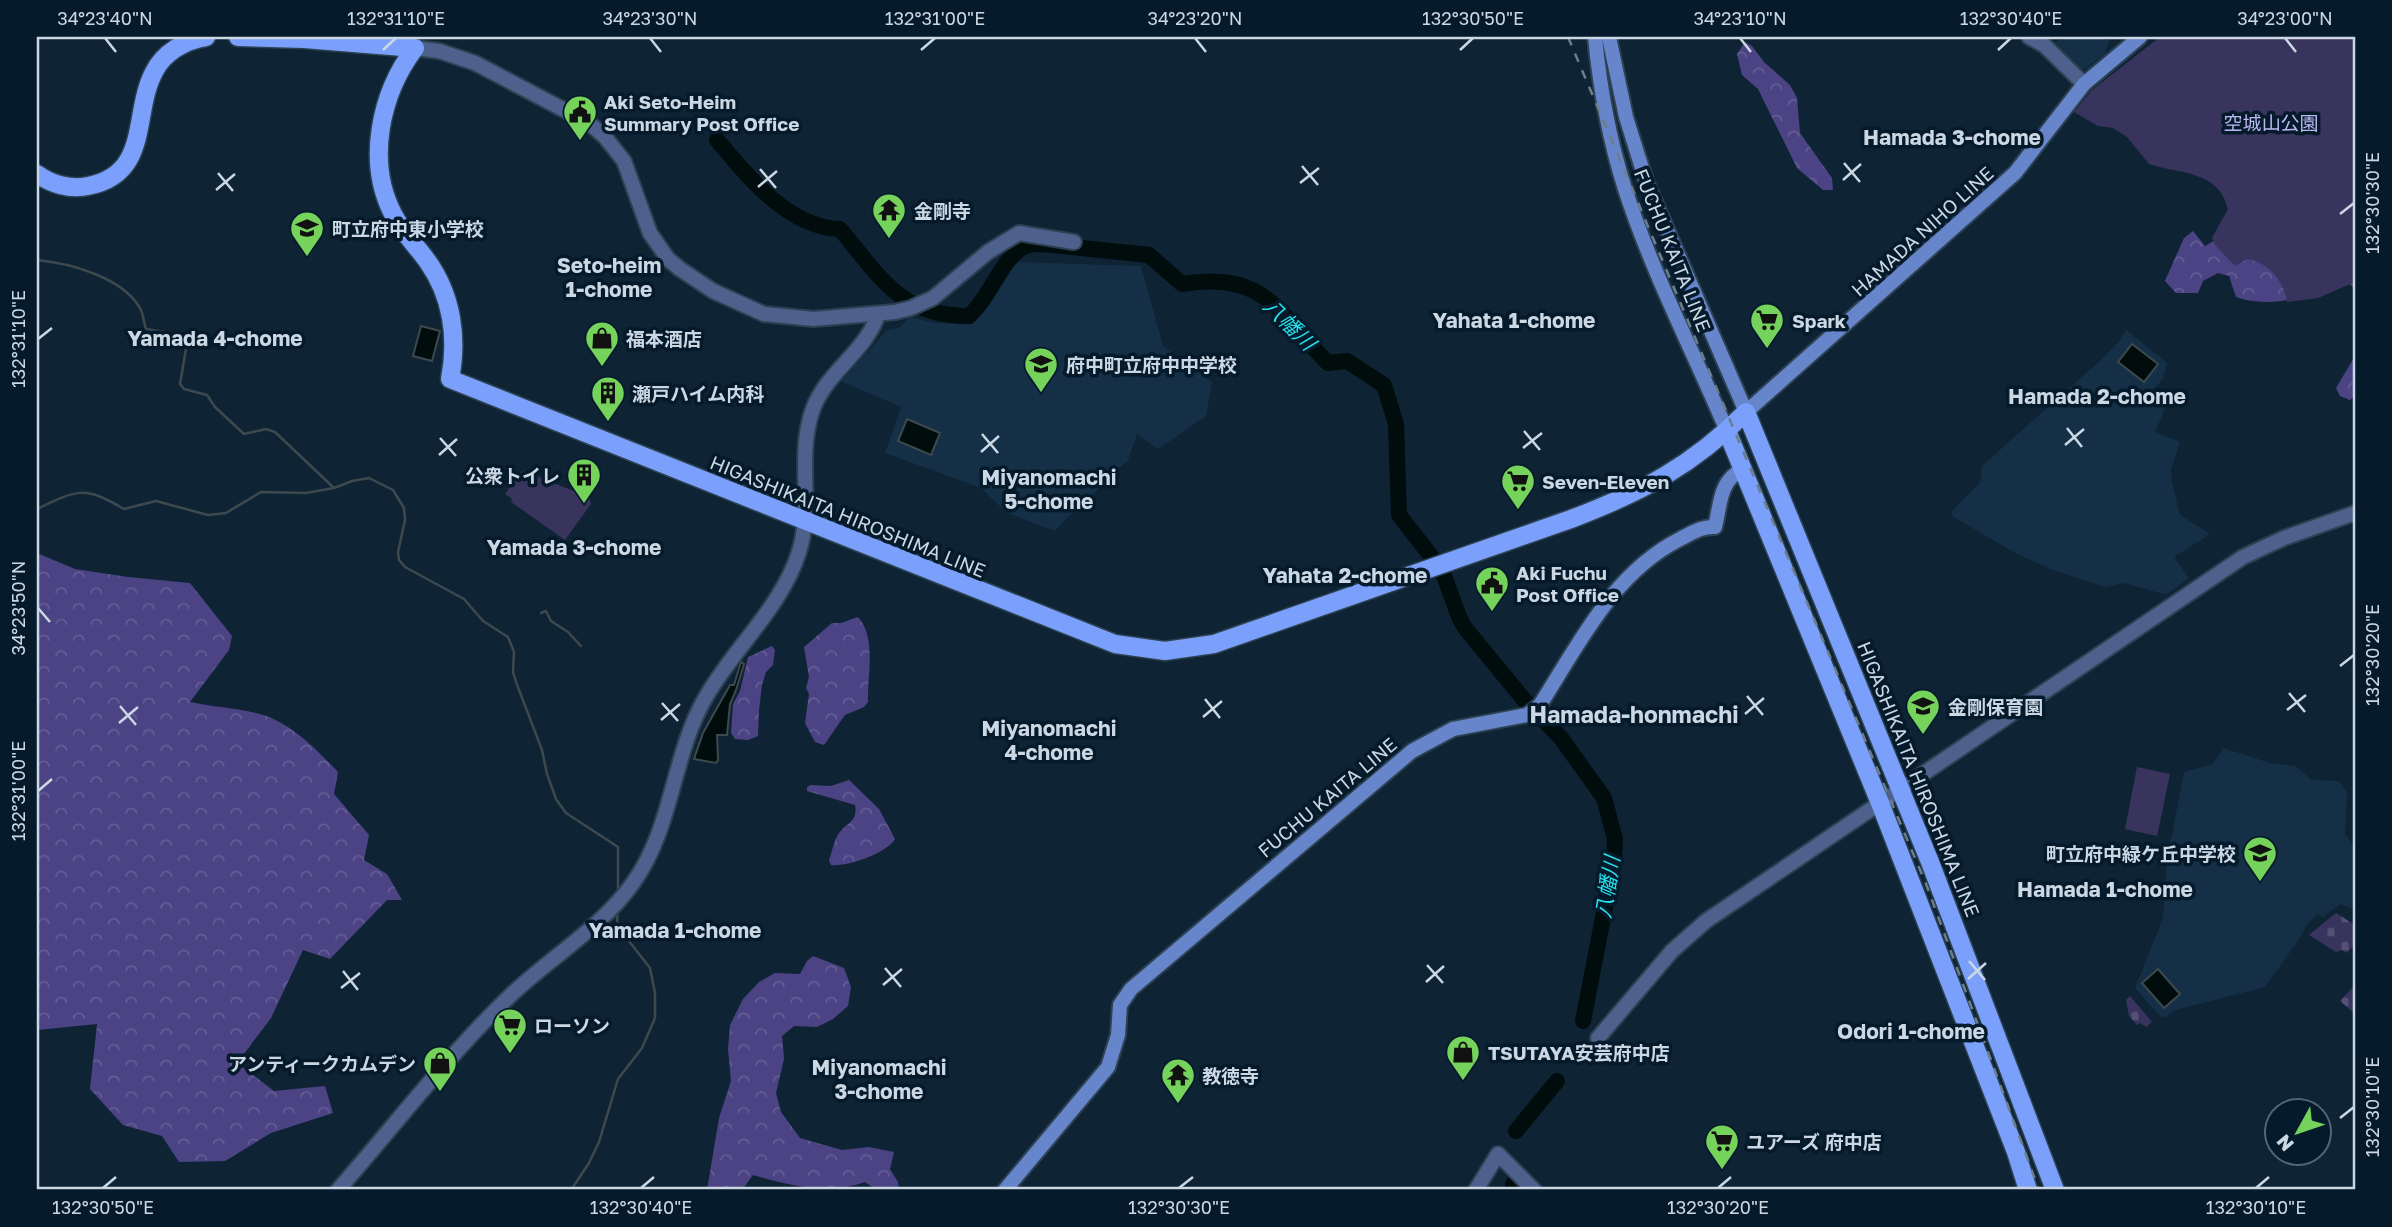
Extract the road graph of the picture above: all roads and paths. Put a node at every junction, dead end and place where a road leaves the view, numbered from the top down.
1 (206, 37) edge
2 (238, 37) edge
3 (1595, 37) edge
4 (1609, 37) edge
5 (2029, 37) edge
6 (2140, 37) edge
7 (421, 43) edge
8 (2084, 84) junction
9 (37, 174) edge
10 (1074, 242) dead end
11 (878, 314) junction
12 (1746, 412) junction
13 (1727, 431) junction
14 (1743, 469) junction
15 (2355, 513) edge
16 (806, 522) junction
17 (1900, 789) junction
18 (1880, 803) junction
19 (1598, 1038) dead end
20 (338, 1190) edge
21 (1005, 1190) edge
22 (1476, 1190) edge
23 (1535, 1190) edge
24 (2028, 1190) edge
25 (2055, 1190) edge

1 - 9 main road
2 - 7 main road
3 - 13 main road, FUCHU KAITA LINE
4 - 12 main road, FUCHU KAITA LINE
5 - 8 street
6 - 8 main road, HAMADA NIHO LINE
7 - 11 street
7 - 16 main road, HIGASHIKAITA HIROSHIMA LINE
8 - 12 main road, HAMADA NIHO LINE
10 - 11 street
11 - 16 street
12 - 13 main road, HIGASHIKAITA HIROSHIMA LINE
12 - 17 main road, HIGASHIKAITA HIROSHIMA LINE
13 - 14 main road
13 - 16 main road, HIGASHIKAITA HIROSHIMA LINE
14 - 18 main road
14 - 21 main road, FUCHU KAITA LINE
15 - 17 street
16 - 20 street
17 - 18 street
17 - 25 main road, HIGASHIKAITA HIROSHIMA LINE
18 - 19 street
18 - 24 main road
22 - 23 street

